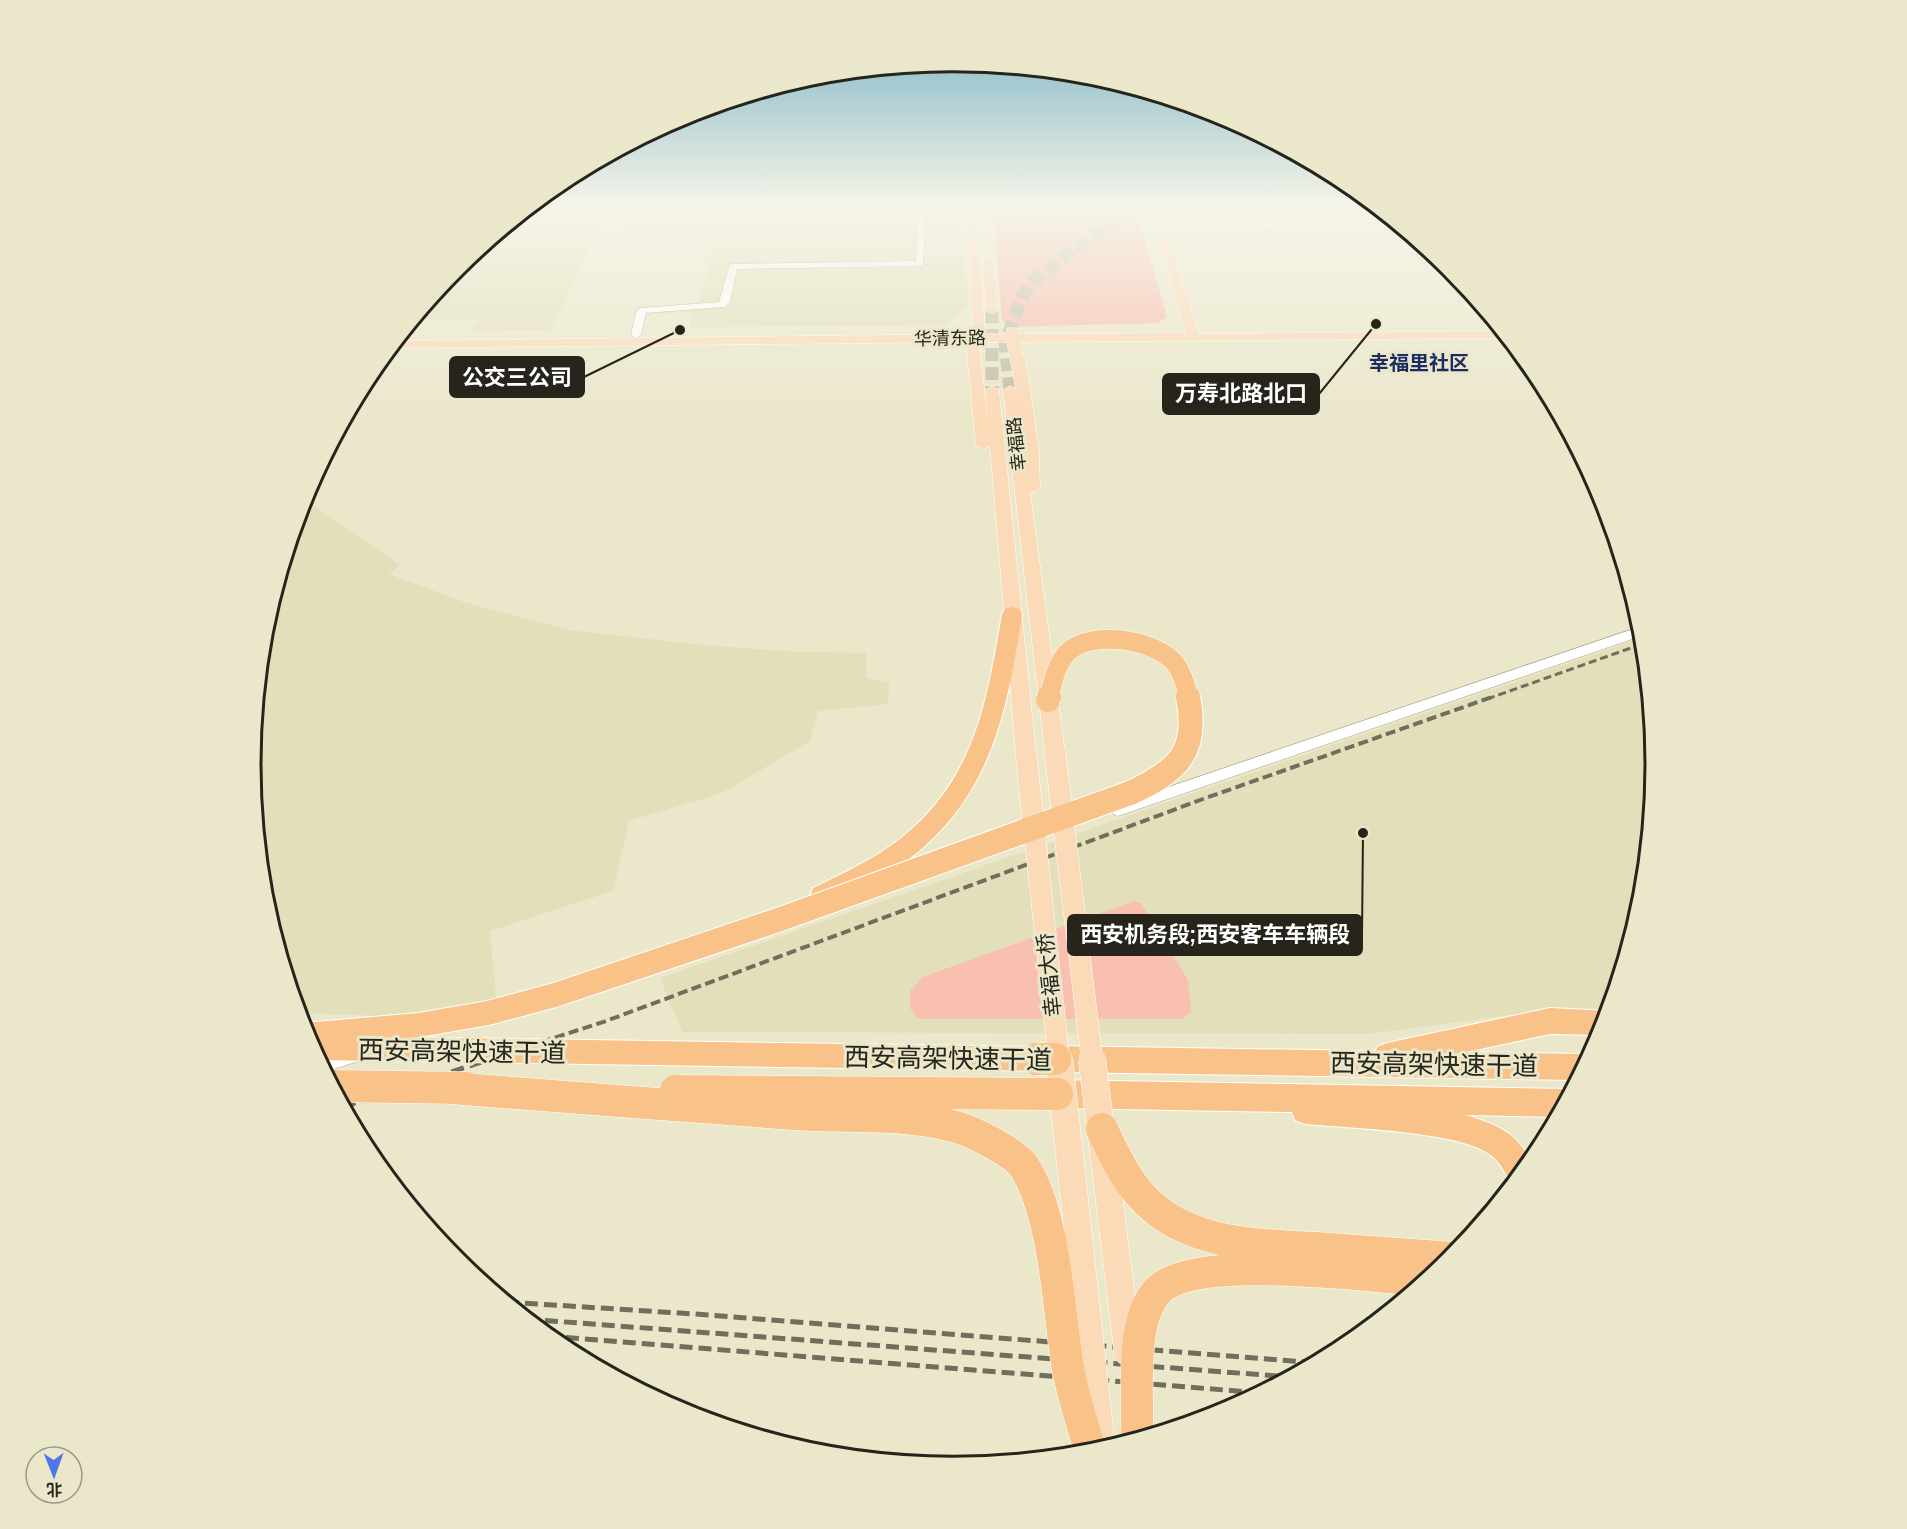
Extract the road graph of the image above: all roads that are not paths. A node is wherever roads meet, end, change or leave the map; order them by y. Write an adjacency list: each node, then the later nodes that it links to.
1 (731, 276): 9 (street)
2 (974, 276): 10 (main road)
3 (990, 276): 5 (main road)
4 (1175, 276): 7 (main road)
5 (992, 310)
6 (1490, 327): 7 (main road, 华清东路)
7 (1192, 333): 8 (main road, 华清东路); 11 (main road, 华清东路)
8 (1012, 334): 10 (main road, 华清东路); 20 (main road)
9 (636, 335): 10 (main road, 华清东路); 12 (main road, 华清东路)
10 (976, 335): 13 (main road, 华清东路); 18 (main road)
11 (1496, 335)
12 (409, 337)
13 (479, 342): 14 (main road, 华清东路); 15 (main road)
14 (403, 345)
15 (400, 348)
16 (992, 390): 18 (main road, 幸福路)
17 (1010, 390): 19 (main road, 幸福路)
18 (995, 497): 21 (main road, 幸福大桥)
19 (1022, 498): 20 (main road, 幸福大桥)
20 (1036, 601): 23 (main road, 幸福大桥)
21 (1012, 614): 25 (highway, bridge); 43 (main road, 幸福大桥, bridge)
22 (1634, 633): 24 (street)
23 (1048, 700): 25 (highway, bridge); 37 (main road, 幸福大桥, bridge)
24 (933, 872)
25 (778, 920): 28 (highway, bridge)
26 (1596, 1022): 31 (highway)
27 (460, 1026): 30 (street)
28 (316, 1034)
29 (322, 1048): 31 (highway, 西安高架快速干道, bridge)
30 (328, 1062)
31 (1360, 1063): 32 (highway, 西安高架快速干道)
32 (1577, 1067)
33 (340, 1086): 34 (highway, 西安高架快速干道, bridge)
34 (451, 1088): 35 (highway, 西安高架快速干道, bridge); 44 (highway, bridge)
35 (1163, 1096): 36 (highway, 西安高架快速干道); 38 (highway)
36 (1557, 1103)
37 (1102, 1129): 39 (highway, bridge); 42 (main road, 幸福大桥, bridge)
38 (1518, 1165)
39 (1440, 1257)
40 (1415, 1280): 41 (highway, bridge)
41 (1138, 1431)
42 (1138, 1432)
43 (1101, 1441)
44 (1088, 1444)

